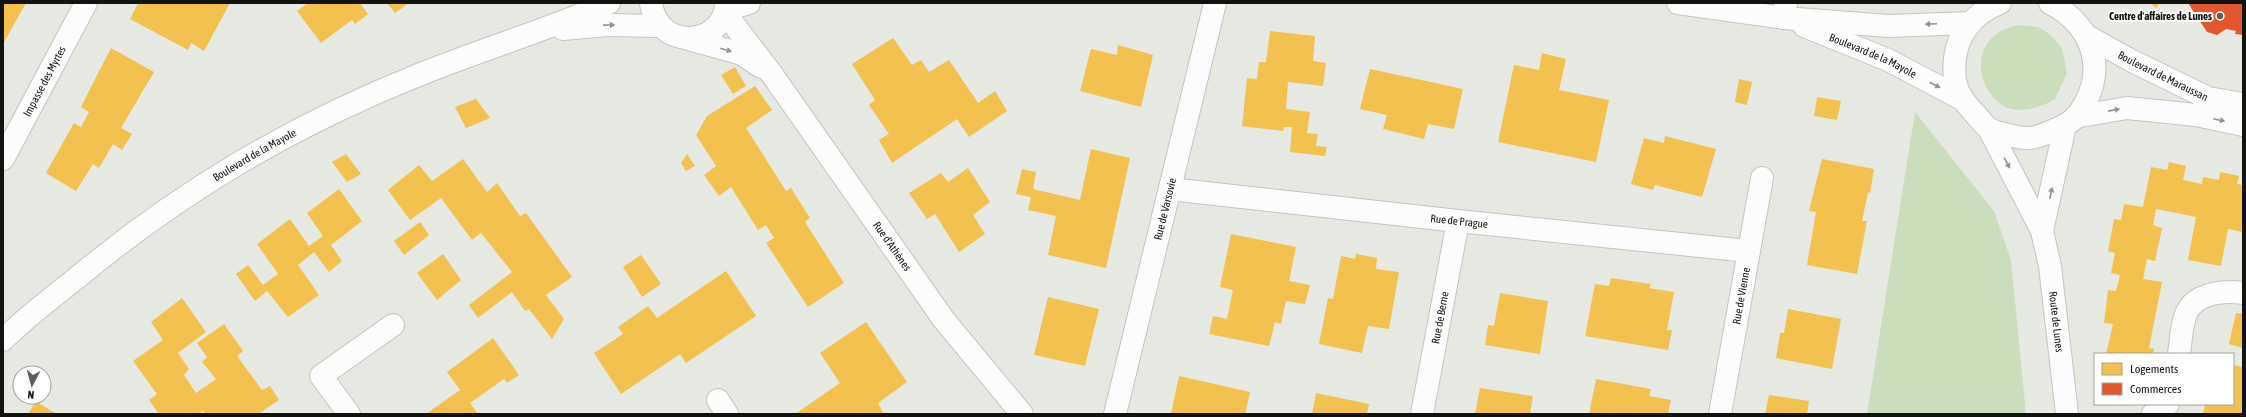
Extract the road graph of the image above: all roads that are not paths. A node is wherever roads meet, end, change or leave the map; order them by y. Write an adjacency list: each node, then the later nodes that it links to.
1 (86, 3): 22 (street, Impasse des Myrtes)
2 (609, 3): 13 (street, Boulevard de la Mayole)
3 (651, 3): 12 (street)
4 (749, 3): 9 (street)
5 (1214, 3): 24 (street, Rue de Varsovie)
6 (1678, 3): 10 (street, Boulevard de la Mayole)
7 (2000, 3): 11 (street)
8 (2050, 3): 14 (street)
9 (726, 9): 15 (street); 16 (street, Rue d'Athènes)
10 (1785, 11): 11 (street, Boulevard de la Mayole, one-way to 10); 17 (street, Boulevard de la Mayole, one-way to 17)
11 (1970, 23): 17 (street)
12 (660, 26): 13 (street, Boulevard de la Mayole, one-way to 12); 15 (street, Rue d'Athènes)
13 (542, 31): 30 (street, Boulevard de la Mayole)
14 (2087, 36): 18 (street, Boulevard de Maraussan); 19 (street)
15 (688, 39): 16 (street, Rue d'Athènes, one-way to 16)
16 (771, 73): 34 (street, Rue d'Athènes)
17 (1960, 98): 21 (street, Route de Lunes)
18 (2243, 104)
19 (2070, 121): 20 (street, Boulevard de Maraussan, one-way to 20); 21 (street, Boulevard de Maraussan); 26 (street, Route de Lunes, one-way to 19)
20 (2243, 125)
21 (1989, 129): 26 (street, Route de Lunes, one-way to 26)
22 (3, 159)
23 (1762, 178): 27 (street, Rue de Vienne)
24 (1170, 189): 25 (street, Rue de Prague); 35 (street, Rue de Varsovie)
25 (1458, 222): 27 (street, Rue de Prague); 36 (street, Rue de Berne)
26 (2042, 231): 38 (street, Route de Lunes)
27 (1748, 251): 37 (street, Rue de Vienne)
28 (2243, 293): 31 (street)
29 (393, 325): 33 (street)
30 (3, 340)
31 (2179, 353)
32 (2166, 405): 39 (street)
33 (349, 414)
34 (1022, 414)
35 (1115, 414)
36 (1422, 414)
37 (1720, 414)
38 (2066, 414)
39 (2153, 414)

